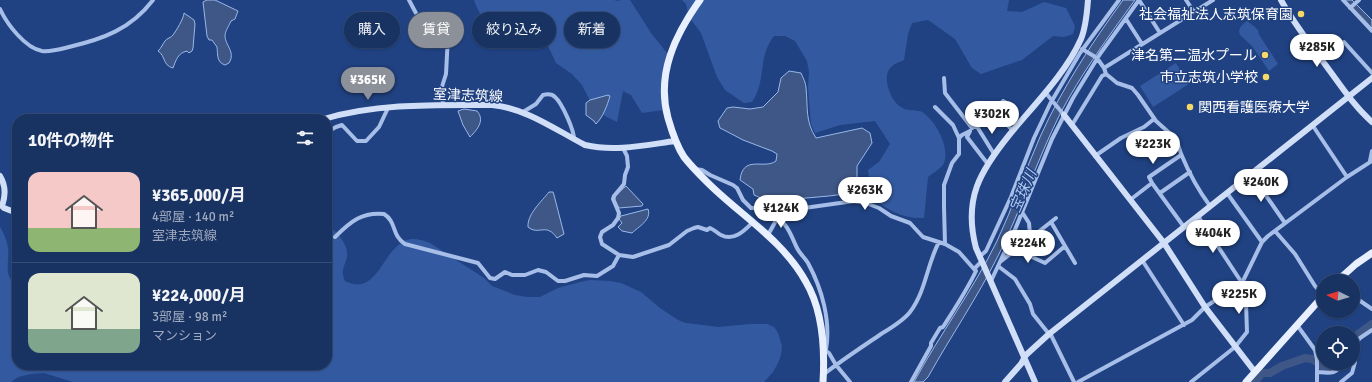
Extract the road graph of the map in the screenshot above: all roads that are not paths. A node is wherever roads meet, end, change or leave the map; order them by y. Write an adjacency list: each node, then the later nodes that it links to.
1 (153, 0): 13 (street)
2 (409, 0): 30 (street)
3 (700, 0): 47 (main road)
4 (1088, 0): 20 (street)
5 (1119, 0): 20 (street)
6 (1139, 0): 15 (street); 17 (street)
7 (1186, 0): 14 (street)
8 (1213, 0): 14 (street)
9 (1281, 0): 28 (street)
10 (1343, 0): 12 (street)
11 (1357, 1): 12 (street)
12 (1350, 8): 16 (street)
13 (0, 9)
14 (1194, 12): 17 (street)
15 (1126, 19): 19 (street); 21 (street)
16 (1372, 31)
17 (1160, 33): 19 (street)
18 (1344, 42): 23 (street)
19 (1142, 44): 22 (street)
20 (1082, 49): 21 (street); 27 (street); 29 (street)
21 (1097, 59): 22 (street); 35 (street)
22 (1104, 68): 24 (street)
23 (1372, 72)
24 (1106, 74): 38 (street); 40 (street)
25 (944, 78): 42 (street)
26 (1372, 78): 28 (street)
27 (1045, 92): 29 (street); 44 (street)
28 (1349, 97): 39 (street); 41 (street)
29 (1053, 102): 35 (street); 85 (street)
30 (444, 105): 32 (street, 室津志筑線); 33 (street, 室津志筑線)
31 (935, 107): 45 (street)
32 (388, 108): 36 (street, 室津志筑線); 43 (street)
33 (523, 112): 46 (street, 室津志筑線); 46 (street)
34 (992, 113): 37 (street); 37 (street); 42 (street)
35 (1064, 115): 40 (street); 66 (street)
36 (332, 117)
37 (1000, 119): 44 (street)
38 (1154, 119): 51 (street); 52 (street)
39 (1372, 122)
40 (1072, 125): 51 (street)
41 (1313, 126): 57 (street); 59 (street)
42 (973, 128): 45 (street); 50 (street); 54 (street)
43 (332, 129)
44 (1013, 131): 50 (street)
45 (959, 138): 81 (street)
46 (574, 139): 48 (street, 室津志筑線)
47 (675, 141): 48 (street, 室津志筑線); 55 (main road)
48 (623, 148): 84 (street)
49 (1372, 151): 53 (street)
50 (994, 154): 54 (street)
51 (1095, 156): 63 (street)
52 (1181, 156): 56 (street); 60 (street)
53 (1371, 161): 59 (street)
54 (987, 164): 85 (street)
55 (694, 169): 67 (street); 70 (main road)
56 (1190, 172): 62 (street); 64 (street)
57 (1251, 174): 61 (street); 72 (street)
58 (0, 176): 65 (street)
59 (1347, 177): 72 (street)
60 (1152, 183): 62 (street); 63 (street)
61 (1227, 193): 64 (street); 79 (street)
62 (1160, 194): 73 (street)
63 (1130, 200): 80 (street)
64 (1210, 206): 68 (street)
65 (12, 211)
66 (1022, 212): 77 (street); 88 (street)
67 (778, 216): 75 (street); 78 (street); 104 (street)
68 (1198, 216): 73 (street); 92 (street)
69 (1056, 218): 71 (street)
70 (753, 222): 75 (main road); 84 (street)
71 (1051, 222): 77 (street); 82 (street)
72 (1285, 223): 74 (street)
73 (1184, 226): 80 (street)
74 (1275, 231): 79 (street); 93 (street)
75 (768, 236): 104 (main road)
76 (335, 237): 84 (street)
77 (1031, 238): 82 (street); 88 (street)
78 (939, 242): 81 (street); 107 (street)
79 (1262, 242): 92 (street)
80 (1164, 243): 86 (street); 96 (street)
81 (946, 244): 89 (street)
82 (1065, 246): 87 (street)
83 (1372, 253): 90 (main road)
84 (619, 255)
85 (980, 259): 89 (street); 91 (street)
86 (1142, 260): 98 (street); 101 (street)
87 (1075, 263)
88 (998, 264): 91 (street); 101 (street)
89 (974, 269): 115 (street)
90 (1345, 274)
91 (989, 280): 106 (street)
92 (1242, 283): 96 (street); 103 (street)
93 (1316, 287)
94 (1360, 300): 97 (street)
95 (1316, 303): 99 (main road)
96 (1205, 307): 98 (street); 103 (street)
97 (1372, 308)
98 (1184, 325): 119 (street)
99 (1297, 325): 105 (street); 111 (main road)
100 (1372, 330): 102 (street)
101 (1050, 333): 106 (street); 118 (street)
102 (1360, 338)
103 (1235, 347): 111 (street); 120 (street)
104 (825, 350): 107 (street); 112 (main road)
105 (1316, 354)
106 (1024, 358): 116 (street); 117 (street)
107 (836, 365): 112 (street); 114 (street)
108 (1317, 370): 109 (street); 122 (street)
109 (1337, 370)
110 (1353, 370): 123 (street)
111 (1255, 372): 121 (main road)
112 (824, 378): 113 (street)
113 (817, 382)
114 (850, 382)
115 (911, 382)
116 (1005, 382)
117 (1035, 382)
118 (1074, 382)
119 (1078, 382)
120 (1191, 382)
121 (1246, 382)
122 (1318, 382)
123 (1341, 382)

